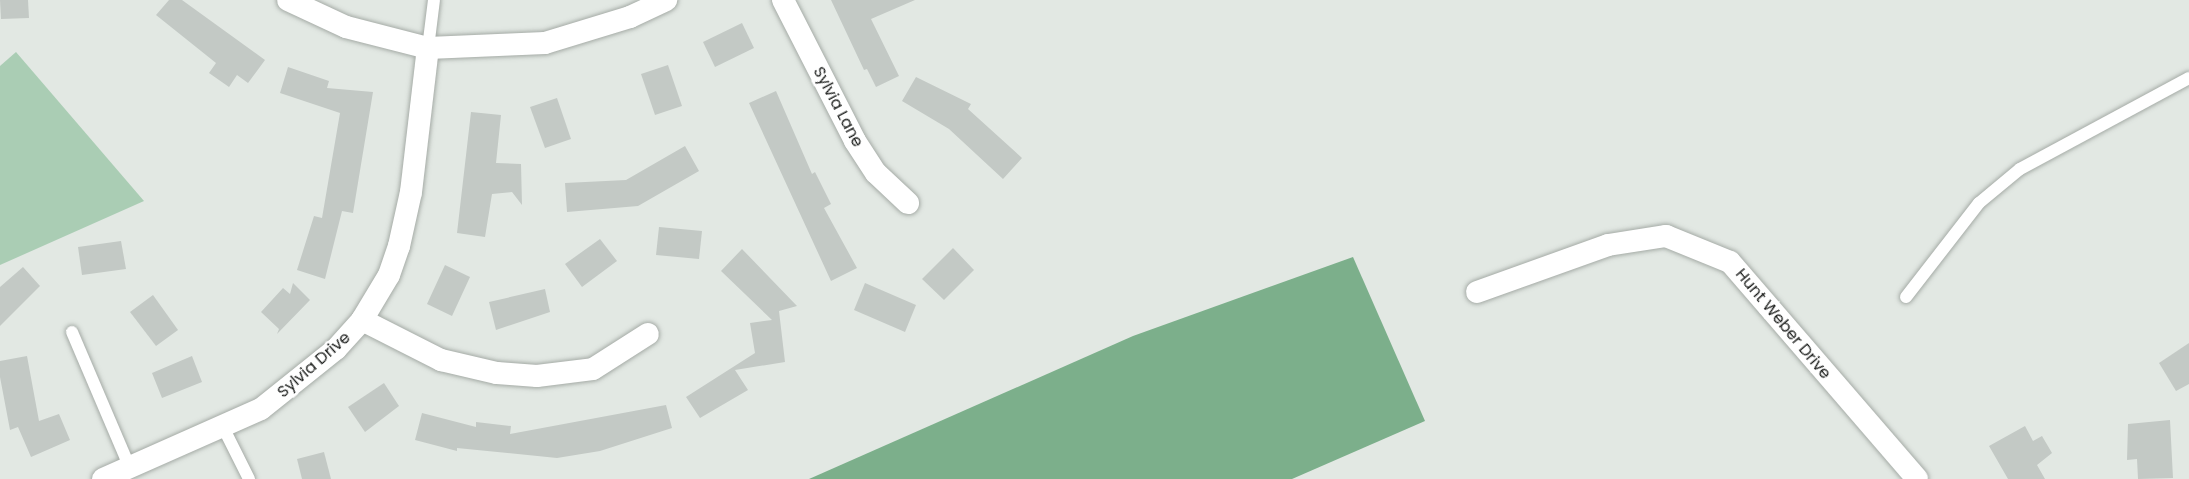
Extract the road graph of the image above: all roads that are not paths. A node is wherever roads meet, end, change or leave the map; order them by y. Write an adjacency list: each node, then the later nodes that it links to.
1 (288, 0): 5 (street)
2 (434, 0): 5 (lane)
3 (666, 0): 5 (street)
4 (783, 0): 7 (street, Sylvia Lane)
5 (428, 48): 10 (street, Sylvia Drive)
6 (2189, 78): 9 (lane)
7 (908, 203)
8 (1477, 292): 17 (street, Hunt Weber Drive)
9 (1906, 297)
10 (362, 320): 12 (street); 13 (street, Sylvia Drive)
11 (72, 332): 14 (lane)
12 (648, 334)
13 (223, 427): 14 (street, Sylvia Drive); 16 (lane)
14 (130, 468): 15 (street, Sylvia Drive)
15 (103, 479)
16 (249, 479)
17 (1917, 479)

